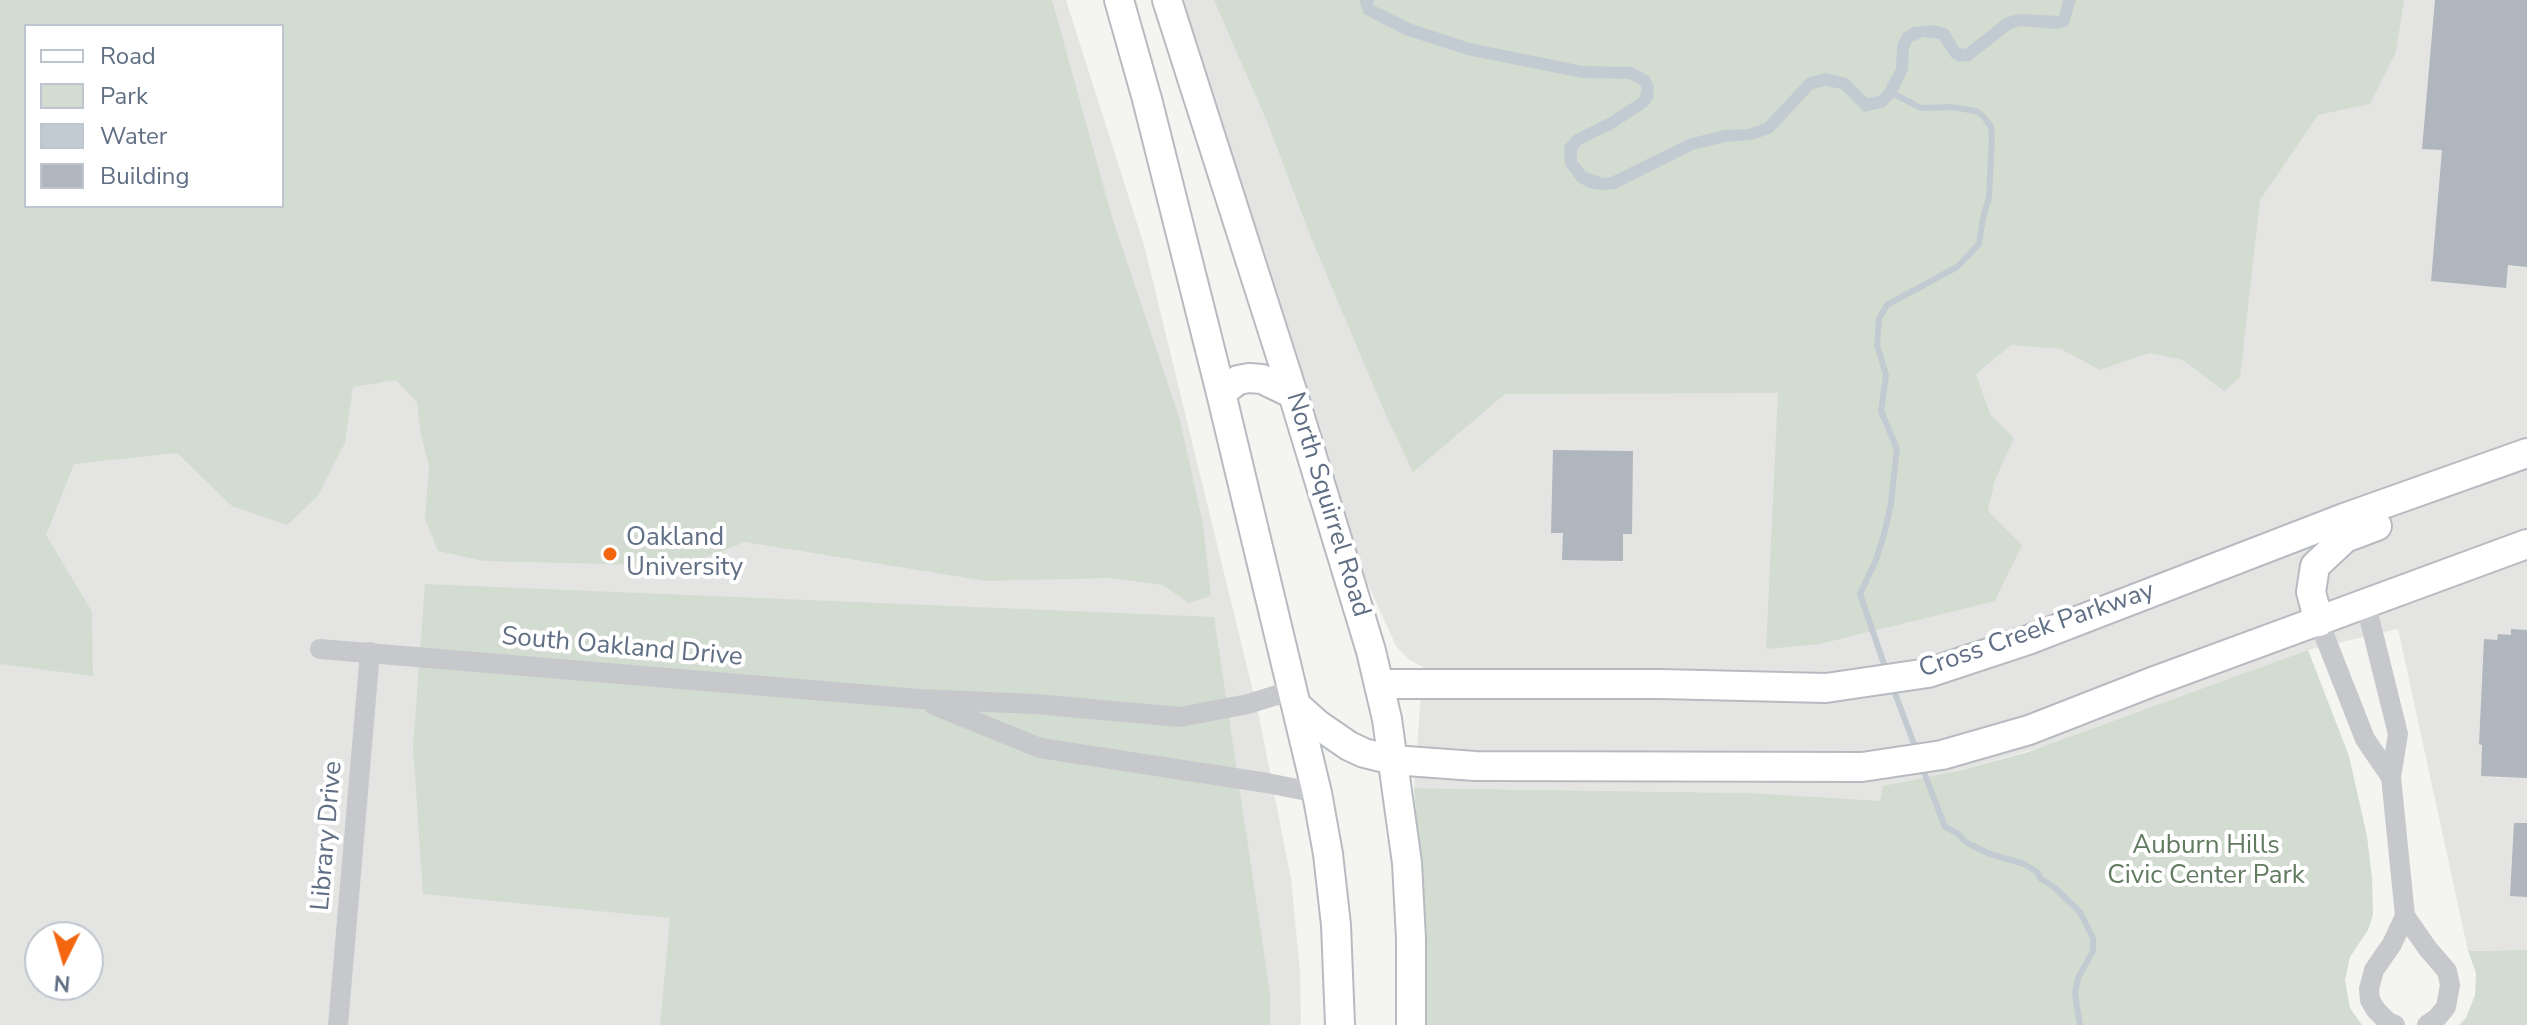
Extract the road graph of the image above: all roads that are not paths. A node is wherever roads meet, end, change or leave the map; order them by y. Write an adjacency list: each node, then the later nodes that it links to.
1 (1119, 0): 3 (street)
2 (1167, 0): 4 (street, North Squirrel Road)
3 (1221, 393): 4 (street); 13 (street)
4 (1293, 394): 12 (street, North Squirrel Road)
5 (2527, 453): 6 (street, Cross Creek Parkway)
6 (2487, 467): 9 (street); 12 (street, Cross Creek Parkway)
7 (2527, 544): 8 (street)
8 (2366, 605): 9 (street); 16 (street)
9 (2319, 622): 15 (street); 16 (street)
10 (320, 649): 11 (street, South Oakland Drive)
11 (370, 652): 14 (street, South Oakland Drive); 19 (street, Library Drive)
12 (1379, 684): 15 (street, North Squirrel Road)
13 (1295, 698): 14 (street, South Oakland Drive); 15 (street); 17 (street)
14 (919, 699): 17 (street, South Oakland Drive)
15 (1393, 760): 21 (street, North Squirrel Road)
16 (2391, 777): 18 (street)
17 (1317, 793): 20 (street)
18 (2405, 916): 22 (street); 23 (street)
19 (338, 1025)
20 (1340, 1025)
21 (1411, 1025)
22 (2395, 1025)
23 (2427, 1025)

